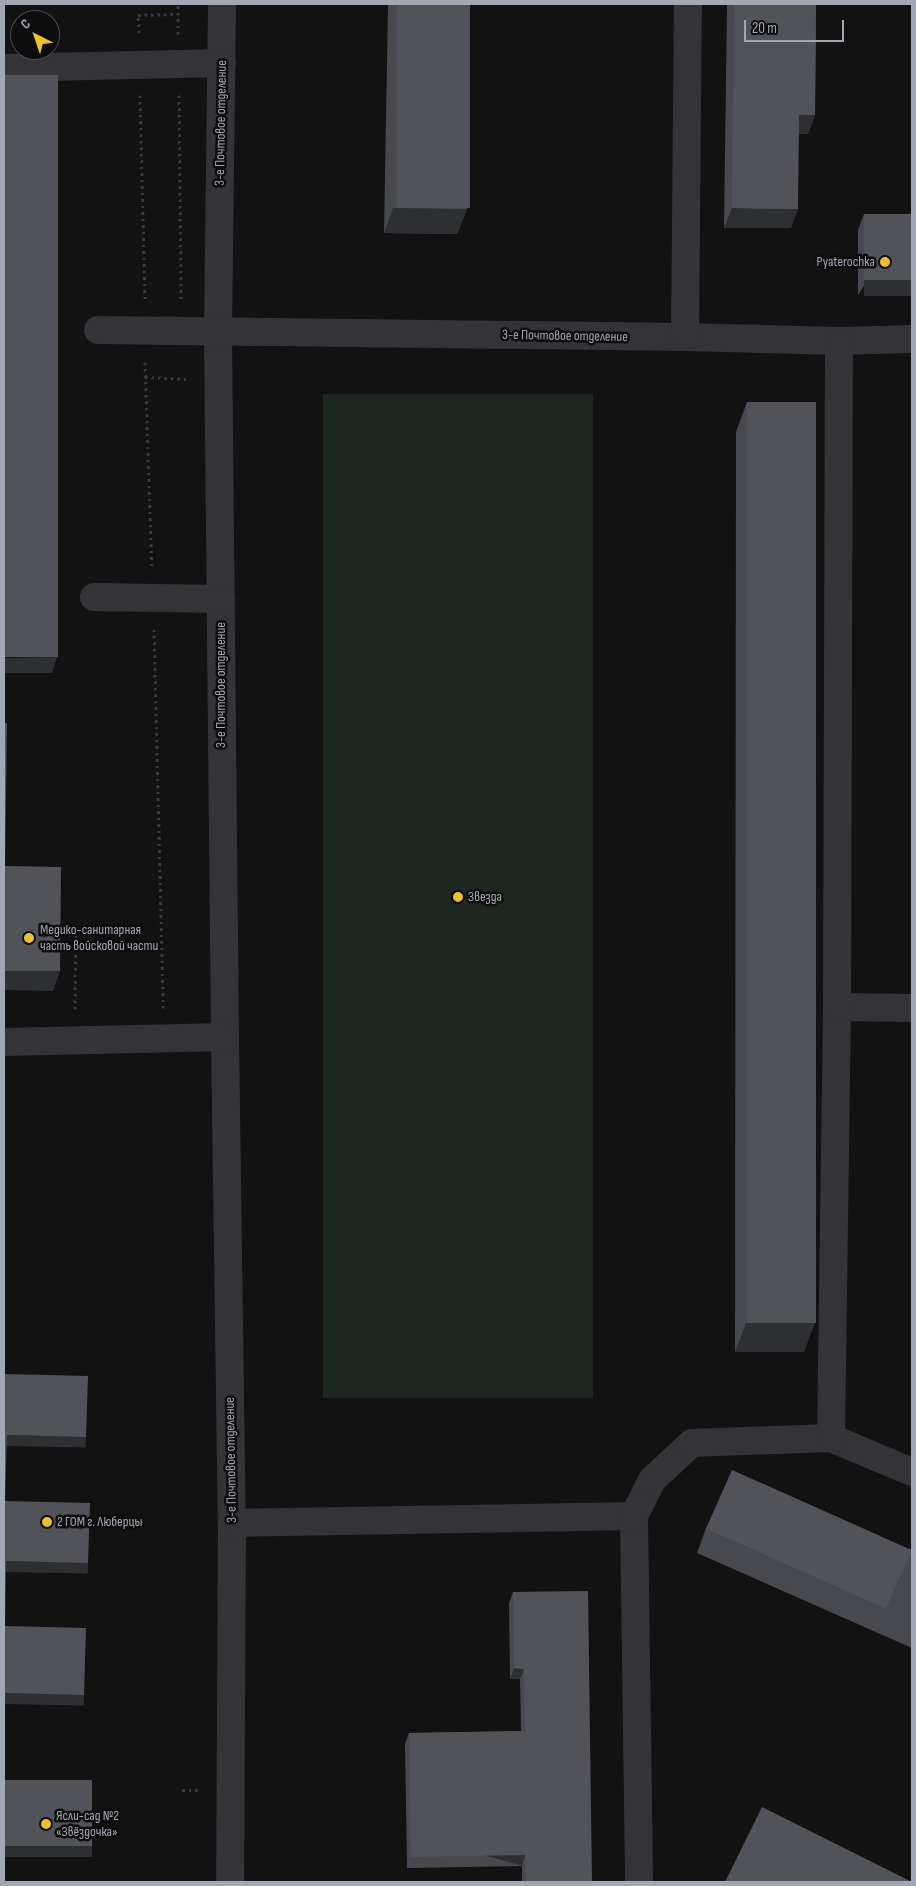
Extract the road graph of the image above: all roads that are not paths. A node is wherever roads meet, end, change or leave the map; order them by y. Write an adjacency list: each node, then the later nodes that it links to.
1 (222, 4): 3 (street, 3-е Почтовое отделение)
2 (688, 4): 7 (street)
3 (222, 63): 4 (street); 6 (street, 3-е Почтовое отделение)
4 (4, 68)
5 (98, 330): 6 (street)
6 (218, 333): 7 (street, 3-е Почтовое отделение); 11 (street, 3-е Почтовое отделение)
7 (685, 337): 9 (street, 3-е Почтовое отделение)
8 (912, 339): 9 (street, 3-е Почтовое отделение)
9 (839, 341): 12 (street)
10 (94, 597): 11 (street)
11 (221, 599): 14 (street, 3-е Почтовое отделение)
12 (837, 1007): 13 (street); 16 (street)
13 (912, 1008)
14 (224, 1037): 15 (street); 19 (street, 3-е Почтовое отделение)
15 (4, 1042)
16 (831, 1438): 17 (street); 18 (street)
17 (912, 1472)
18 (634, 1516): 19 (street); 21 (street)
19 (232, 1523): 20 (street, 3-е Почтовое отделение)
20 (230, 1882)
21 (639, 1882)

